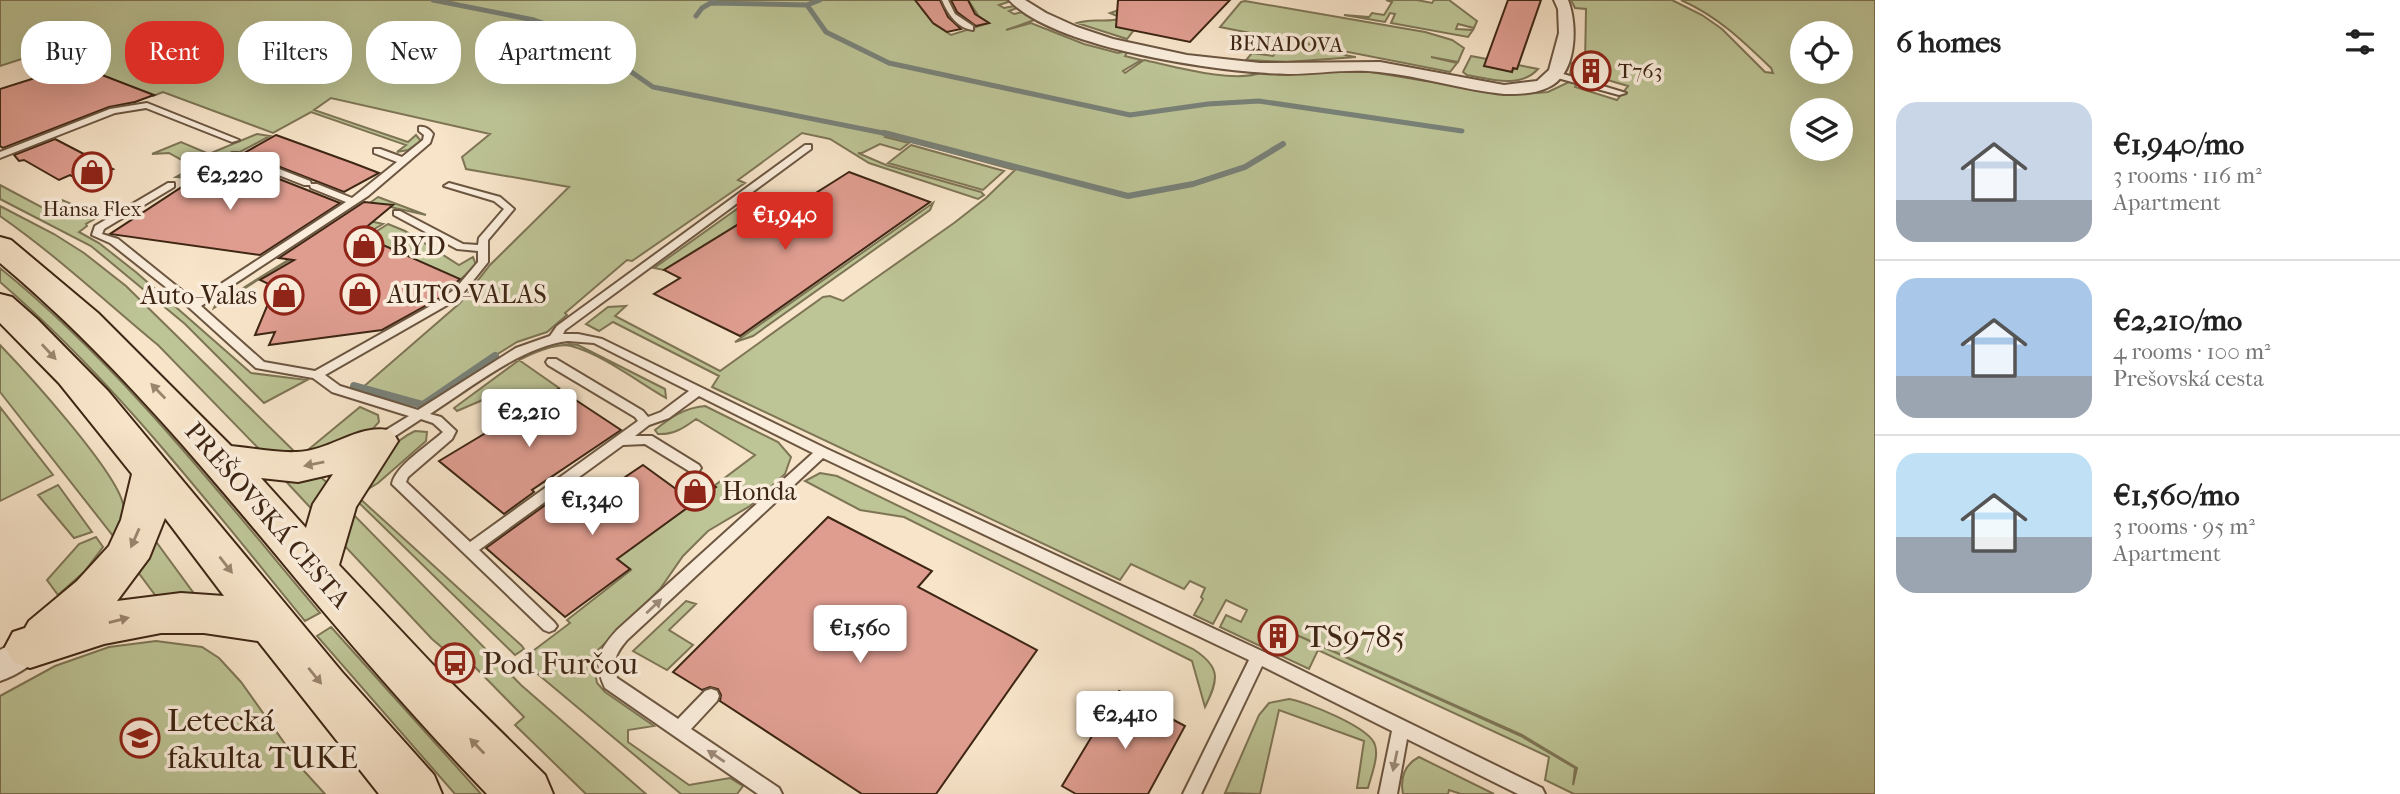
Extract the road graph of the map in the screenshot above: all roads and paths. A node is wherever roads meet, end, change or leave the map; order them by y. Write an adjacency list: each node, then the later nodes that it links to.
1 (945, 0): 4 (lane)
2 (1016, 0): 5 (street, BENADOVA)
3 (1561, 0): 5 (street)
4 (970, 29)
5 (1558, 73): 6 (lane)
6 (1622, 93)
7 (422, 130): 13 (lane)
8 (235, 140): 11 (lane)
9 (808, 148): 22 (lane)
10 (377, 151): 13 (lane)
11 (0, 155)
12 (235, 155): 16 (lane)
13 (404, 161): 16 (lane)
14 (171, 185): 21 (lane)
15 (449, 186): 19 (lane)
16 (353, 202): 21 (lane)
17 (397, 213): 19 (lane)
18 (0, 247): 31 (highway, PREŠOVSKÁ CESTA, one-way to 18)
19 (483, 248): 24 (lane)
20 (0, 304): 33 (highway, one-way to 33)
21 (194, 306): 24 (lane)
22 (555, 338): 25 (lane); 26 (lane)
23 (552, 362): 27 (lane)
24 (317, 375): 26 (lane)
25 (697, 391): 27 (lane); 30 (lane)
26 (418, 414): 28 (lane); 34 (lane)
27 (645, 422): 29 (lane)
28 (378, 441): 31 (highway, one-way to 31); 35 (highway)
29 (618, 443): 32 (lane); 34 (lane)
30 (822, 452): 39 (lane); 42 (lane, one-way to 30)
31 (221, 460): 35 (highway, PREŠOVSKÁ CESTA)
32 (694, 468)
33 (153, 473): 36 (highway, one-way to 36); 38 (highway, one-way to 38)
34 (469, 550): 37 (lane)
35 (315, 569): 44 (highway, PREŠOVSKÁ CESTA, one-way to 35)
36 (272, 623): 38 (highway, one-way to 36); 43 (highway, one-way to 43)
37 (549, 626)
38 (15, 657)
39 (1258, 657): 41 (lane); 46 (lane)
40 (711, 696): 42 (lane)
41 (1401, 727): 47 (lane, one-way to 47); 48 (lane)
42 (679, 730): 45 (lane, one-way to 42)
43 (414, 794)
44 (526, 794)
45 (773, 794)
46 (1192, 794)
47 (1388, 794)
48 (1536, 794)

